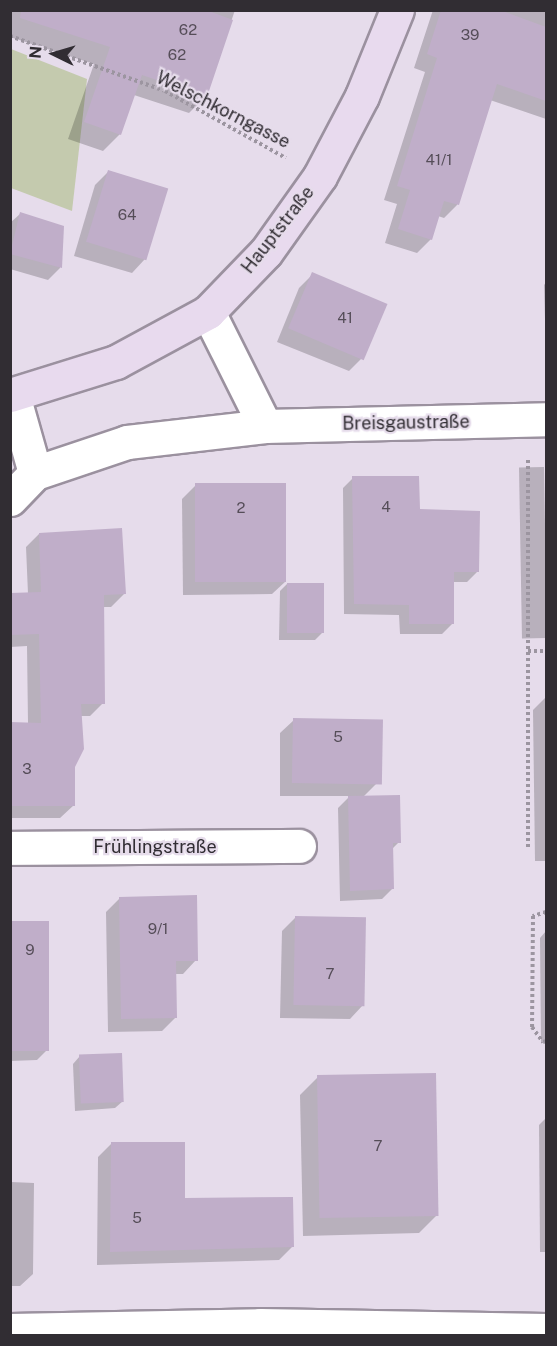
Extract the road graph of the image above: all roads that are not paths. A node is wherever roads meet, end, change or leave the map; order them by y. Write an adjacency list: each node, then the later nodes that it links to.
1 (398, 10): 2 (main road, Hauptstraße)
2 (208, 312): 3 (main road, Hauptstraße); 5 (street)
3 (12, 395): 6 (street)
4 (537, 420): 5 (street, Breisgaustraße)
5 (265, 426): 6 (street, Breisgaustraße)
6 (35, 473): 7 (street)
7 (10, 499)
8 (299, 846): 9 (street, Frühlingstraße)
9 (10, 848)
10 (10, 1330): 11 (street)
11 (546, 1330)

